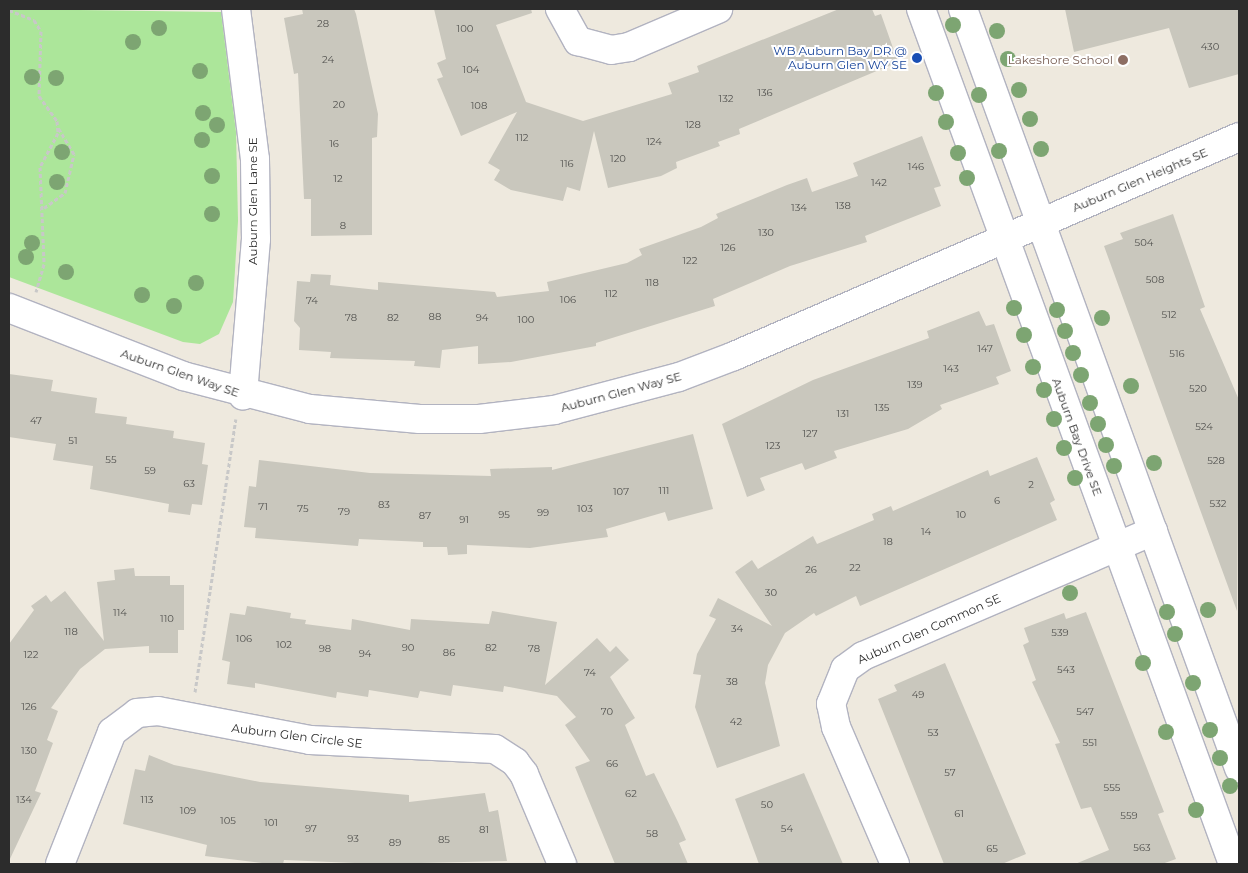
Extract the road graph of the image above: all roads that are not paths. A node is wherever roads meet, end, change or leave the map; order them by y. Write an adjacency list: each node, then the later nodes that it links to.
1 (236, 9): 10 (street, Auburn Glen Lane SE)
2 (560, 9): 3 (street)
3 (718, 9)
4 (921, 9): 8 (street, Auburn Bay Drive SE)
5 (963, 9): 7 (street)
6 (1239, 137): 7 (street, Auburn Glen Heights SE)
7 (1041, 223): 8 (street, Auburn Glen Way SE); 11 (street)
8 (1005, 239): 10 (street, Auburn Glen Way SE); 12 (street, Auburn Bay Drive SE)
9 (19, 312): 10 (street, Auburn Glen Way SE)
10 (243, 395)
11 (1153, 531): 12 (street, Auburn Glen Common SE); 13 (street)
12 (1117, 547): 16 (street, Auburn Glen Common SE); 17 (street, Auburn Bay Drive SE)
13 (1239, 768)
14 (60, 864): 15 (street, Auburn Glen Circle SE)
15 (562, 864)
16 (895, 864)
17 (1234, 864)

